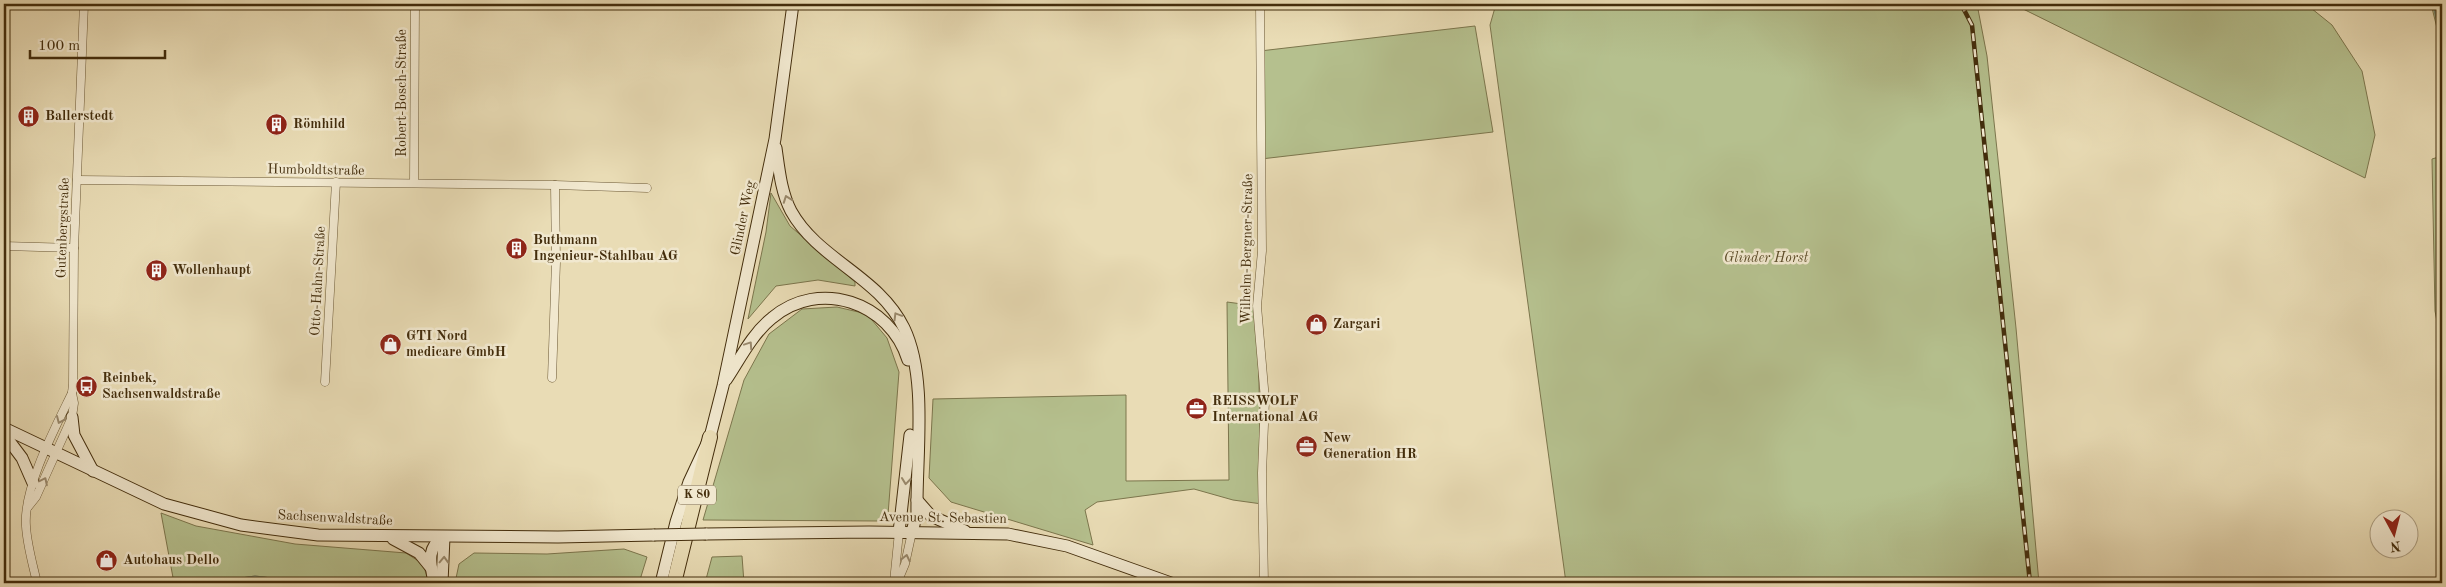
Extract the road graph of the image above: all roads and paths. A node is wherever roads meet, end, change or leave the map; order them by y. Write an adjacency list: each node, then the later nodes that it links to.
1 (84, 4): 6 (street, Gutenbergstraße)
2 (415, 4): 8 (street, Robert-Bosch-Straße)
3 (793, 4): 5 (main road, Glinder Weg / K 80)
4 (1260, 4): 40 (street, Wilhelm-Bergner-Straße)
5 (775, 139): 15 (main road, Glinder Weg / K 80); 24 (main road, one-way to 5)
6 (76, 180): 7 (street, Humboldtstraße); 12 (street, Gutenbergstraße)
7 (336, 182): 8 (street, Humboldtstraße); 14 (street, Otto-Hahn-Straße)
8 (414, 183): 9 (street, Humboldtstraße)
9 (555, 184): 10 (street, Humboldtstraße); 13 (street)
10 (647, 188)
11 (4, 246): 12 (street)
12 (74, 248): 16 (street, Gutenbergstraße)
13 (552, 378)
14 (326, 382)
15 (723, 386): 20 (main road, Glinder Weg / K 80); 26 (main road, one-way to 26)
16 (72, 393): 17 (street); 21 (street, Gutenbergstraße, one-way to 21)
17 (72, 417): 21 (street); 22 (main road)
18 (4, 428): 21 (main road, Sachsenwaldstraße)
19 (4, 434): 23 (main road)
20 (710, 437): 36 (main road, Glinder Weg); 37 (highway, K 80)
21 (52, 450): 22 (main road, Sachsenwaldstraße); 23 (street); 25 (street, one-way to 21)
22 (94, 472): 30 (main road, Sachsenwaldstraße)
23 (33, 483): 25 (street)
24 (916, 500): 27 (main road); 28 (main road)
25 (28, 507): 33 (street)
26 (898, 532): 27 (main road, Avenue St. Sebastien); 29 (main road, Avenue St. Sebastien, bridge); 38 (street)
27 (912, 532): 28 (main road, Avenue St. Sebastien); 38 (street, one-way to 27)
28 (968, 533): 39 (main road, Avenue St. Sebastien)
29 (654, 535): 31 (main road, Sachsenwaldstraße)
30 (387, 536): 31 (main road, Sachsenwaldstraße); 32 (main road)
31 (444, 537): 32 (main road); 35 (main road, one-way to 31)
32 (432, 569): 34 (main road)
33 (37, 583)
34 (434, 583)
35 (442, 583)
36 (661, 583)
37 (674, 583)
38 (895, 583)
39 (1171, 583)
40 (1264, 583)

